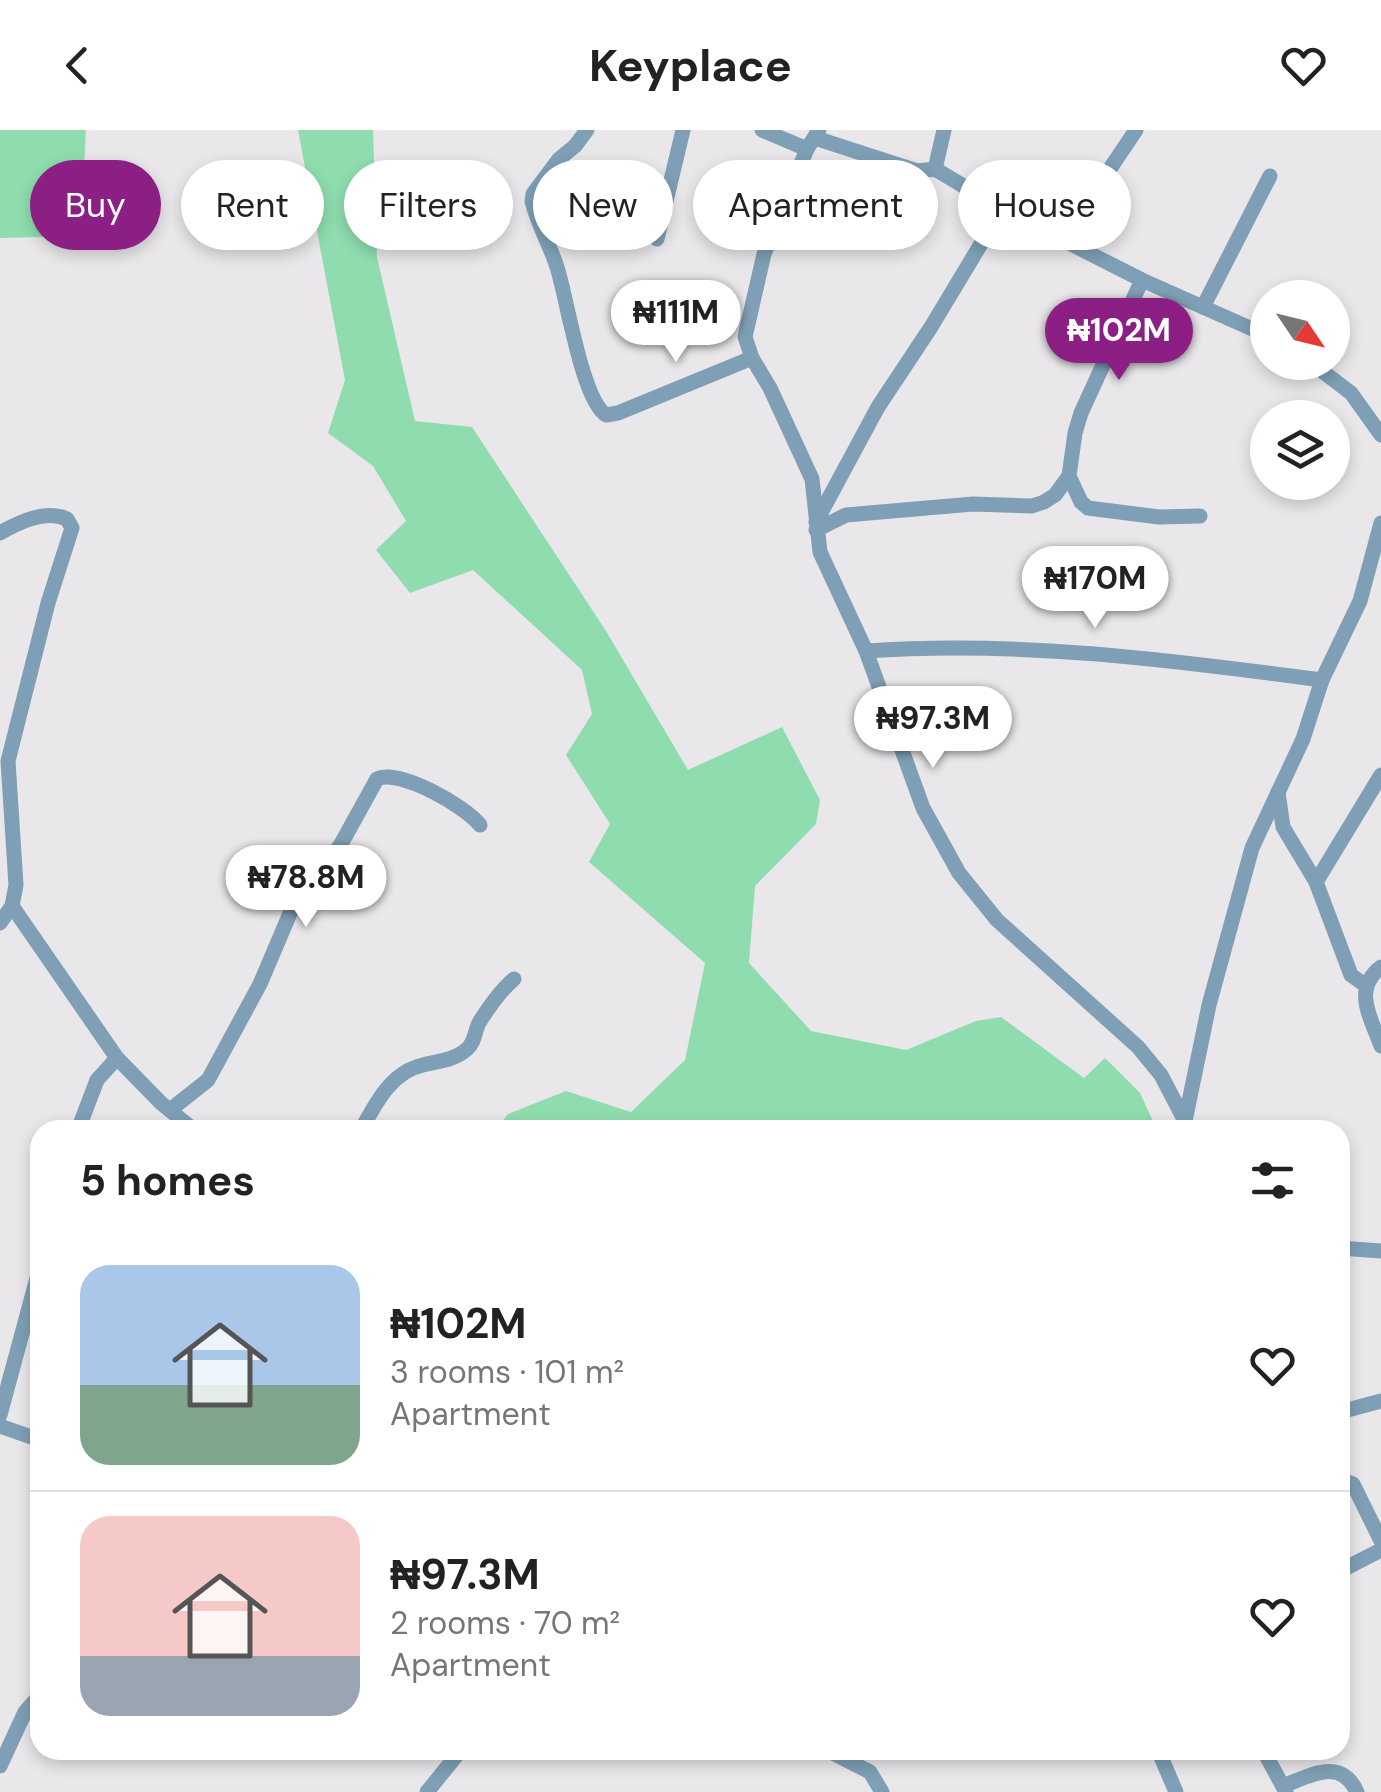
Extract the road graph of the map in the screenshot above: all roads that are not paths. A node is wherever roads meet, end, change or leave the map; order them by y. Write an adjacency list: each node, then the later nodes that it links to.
1 (587, 130): 17 (street)
2 (683, 130): 10 (street)
3 (762, 130): 6 (street)
4 (944, 130): 8 (street)
5 (1136, 130): 9 (street)
6 (814, 139): 7 (street); 17 (street)
7 (883, 160)
8 (937, 160)
9 (1116, 160)
10 (673, 172)
11 (1270, 176): 15 (street)
12 (977, 250): 23 (street)
13 (1082, 250): 14 (street)
14 (1142, 280): 15 (street); 20 (street)
15 (1203, 307): 16 (street)
16 (1250, 328)
17 (752, 358): 23 (street)
18 (1334, 380): 19 (street)
19 (1381, 434)
20 (1070, 476): 21 (street); 23 (street)
21 (1200, 516)
22 (1381, 522): 26 (street)
23 (816, 526): 25 (street)
24 (0, 533): 33 (street)
25 (866, 652): 26 (street); 44 (street)
26 (1322, 680): 28 (street)
27 (1381, 775): 32 (street)
28 (1278, 789): 30 (street); 31 (street)
29 (480, 825): 40 (street)
30 (1283, 827): 31 (street); 32 (street)
31 (1260, 830): 45 (street)
32 (1316, 882): 37 (street)
33 (12, 906): 34 (street); 39 (street)
34 (0, 924)
35 (1381, 967): 37 (street)
36 (514, 980): 43 (street)
37 (1364, 985): 38 (street)
38 (1381, 1046)
39 (118, 1058): 40 (street); 41 (street)
40 (170, 1110): 42 (street)
41 (82, 1120)
42 (182, 1120)
43 (367, 1120)
44 (1183, 1120)
45 (1186, 1120)
46 (1350, 1249): 47 (street)
47 (1381, 1251)
48 (30, 1304): 51 (street)
49 (1381, 1401): 50 (street)
50 (1350, 1409)
51 (0, 1415)
52 (0, 1426): 53 (street)
53 (30, 1436)
54 (1350, 1483): 55 (street)
55 (1381, 1541)
56 (1381, 1550): 57 (street)
57 (1350, 1566)
58 (30, 1707): 63 (street)
59 (453, 1760): 65 (street)
60 (847, 1760): 66 (street)
61 (1162, 1760): 67 (street)
62 (1269, 1760): 64 (street)
63 (0, 1766)
64 (1285, 1789): 68 (street)
65 (427, 1792)
66 (882, 1792)
67 (1176, 1792)
68 (1357, 1792)

